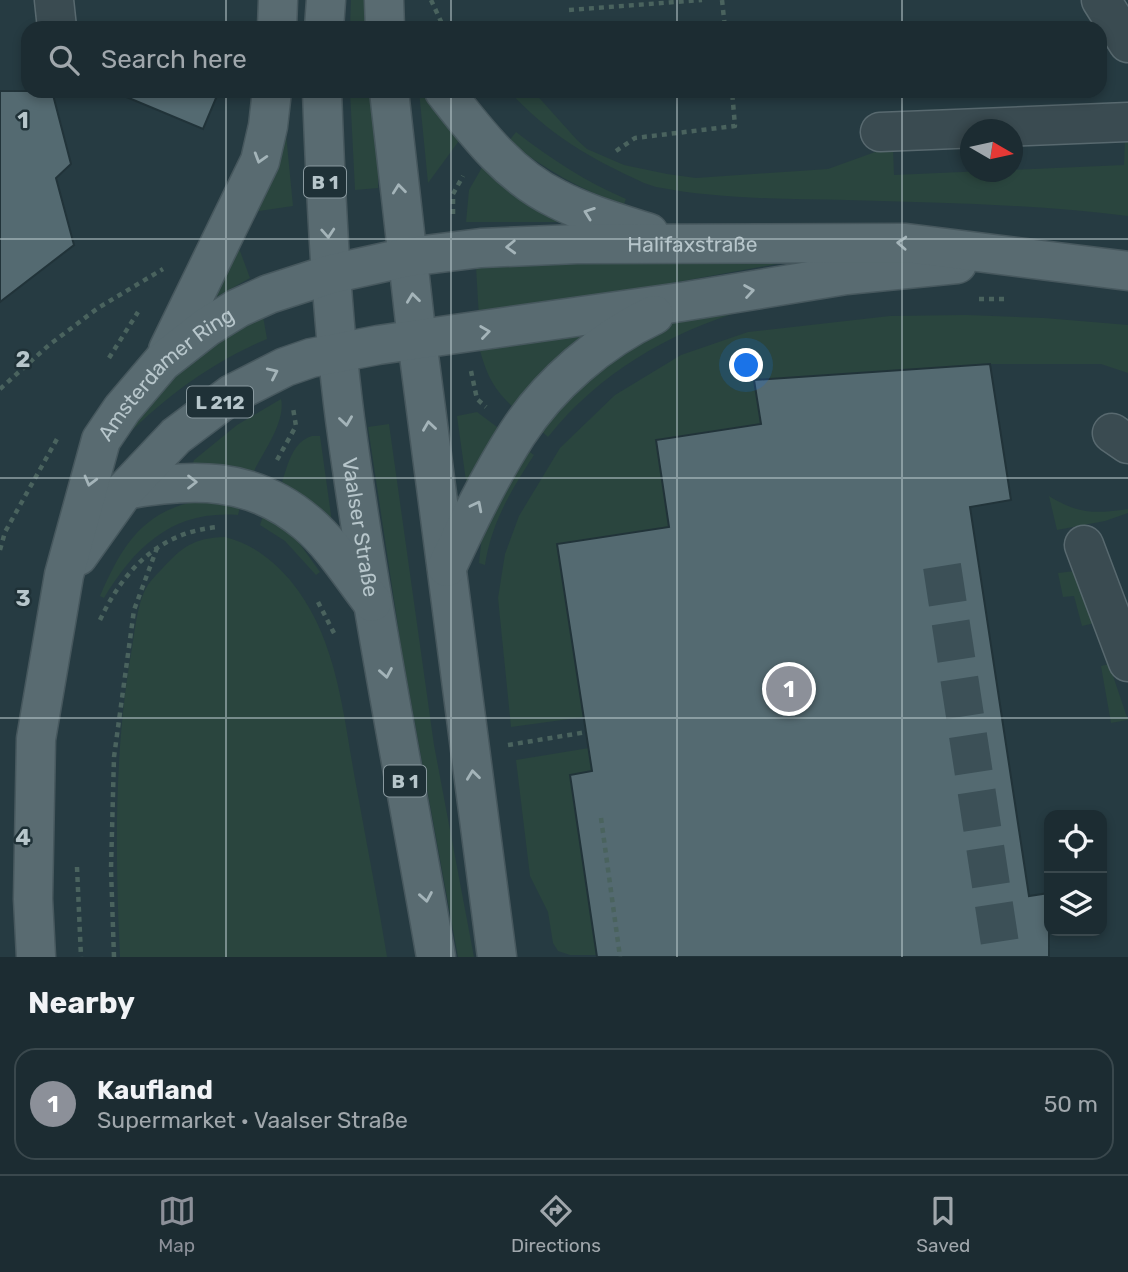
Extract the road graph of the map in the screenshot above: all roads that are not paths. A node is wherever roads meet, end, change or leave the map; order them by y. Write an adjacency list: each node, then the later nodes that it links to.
1 (54, 0): 5 (lane)
2 (278, 0): 6 (main road)
3 (326, 0): 7 (main road)
4 (1101, 0): 8 (lane)
5 (56, 21)
6 (277, 21)
7 (324, 21)
8 (1128, 43)
9 (271, 98): 24 (main road, one-way to 24)
10 (323, 98): 18 (main road, Vaalser Straße / B 1, one-way to 18)
11 (390, 98): 16 (main road, one-way to 11)
12 (450, 98): 15 (main road, one-way to 12)
13 (1128, 122): 14 (lane)
14 (880, 132)
15 (677, 243): 16 (main road, Halifaxstraße, one-way to 16); 17 (main road, Halifaxstraße, one-way to 15)
16 (408, 257): 18 (main road, Halifaxstraße); 21 (main road, one-way to 16)
17 (1018, 258): 19 (main road, Halifaxstraße); 20 (main road, Halifaxstraße, one-way to 17)
18 (348, 270): 23 (main road, Vaalser Straße / B 1); 24 (main road, Amsterdamer Ring / L 212)
19 (1128, 271)
20 (681, 302): 21 (main road, Halifaxstraße, one-way to 20); 27 (main road, one-way to 20)
21 (417, 340): 22 (main road, Halifaxstraße); 27 (main road, one-way to 21)
22 (378, 345): 23 (main road, Amsterdamer Ring / L 212)
23 (338, 353): 25 (main road, Amsterdamer Ring / L 212, one-way to 23); 29 (main road, Vaalser Straße / B 1, one-way to 29)
24 (162, 362): 28 (main road, Amsterdamer Ring / L 212, one-way to 28)
25 (125, 490): 28 (main road, Amsterdamer Ring / L 212); 29 (main road, one-way to 29)
26 (1084, 545): 30 (lane)
27 (447, 567): 33 (main road, one-way to 27)
28 (64, 575): 31 (main road, Amsterdamer Ring / L 212)
29 (374, 606): 32 (main road, Vaalser Straße / B 1, one-way to 32)
30 (1128, 662)
31 (36, 957)
32 (436, 957)
33 (498, 957)

